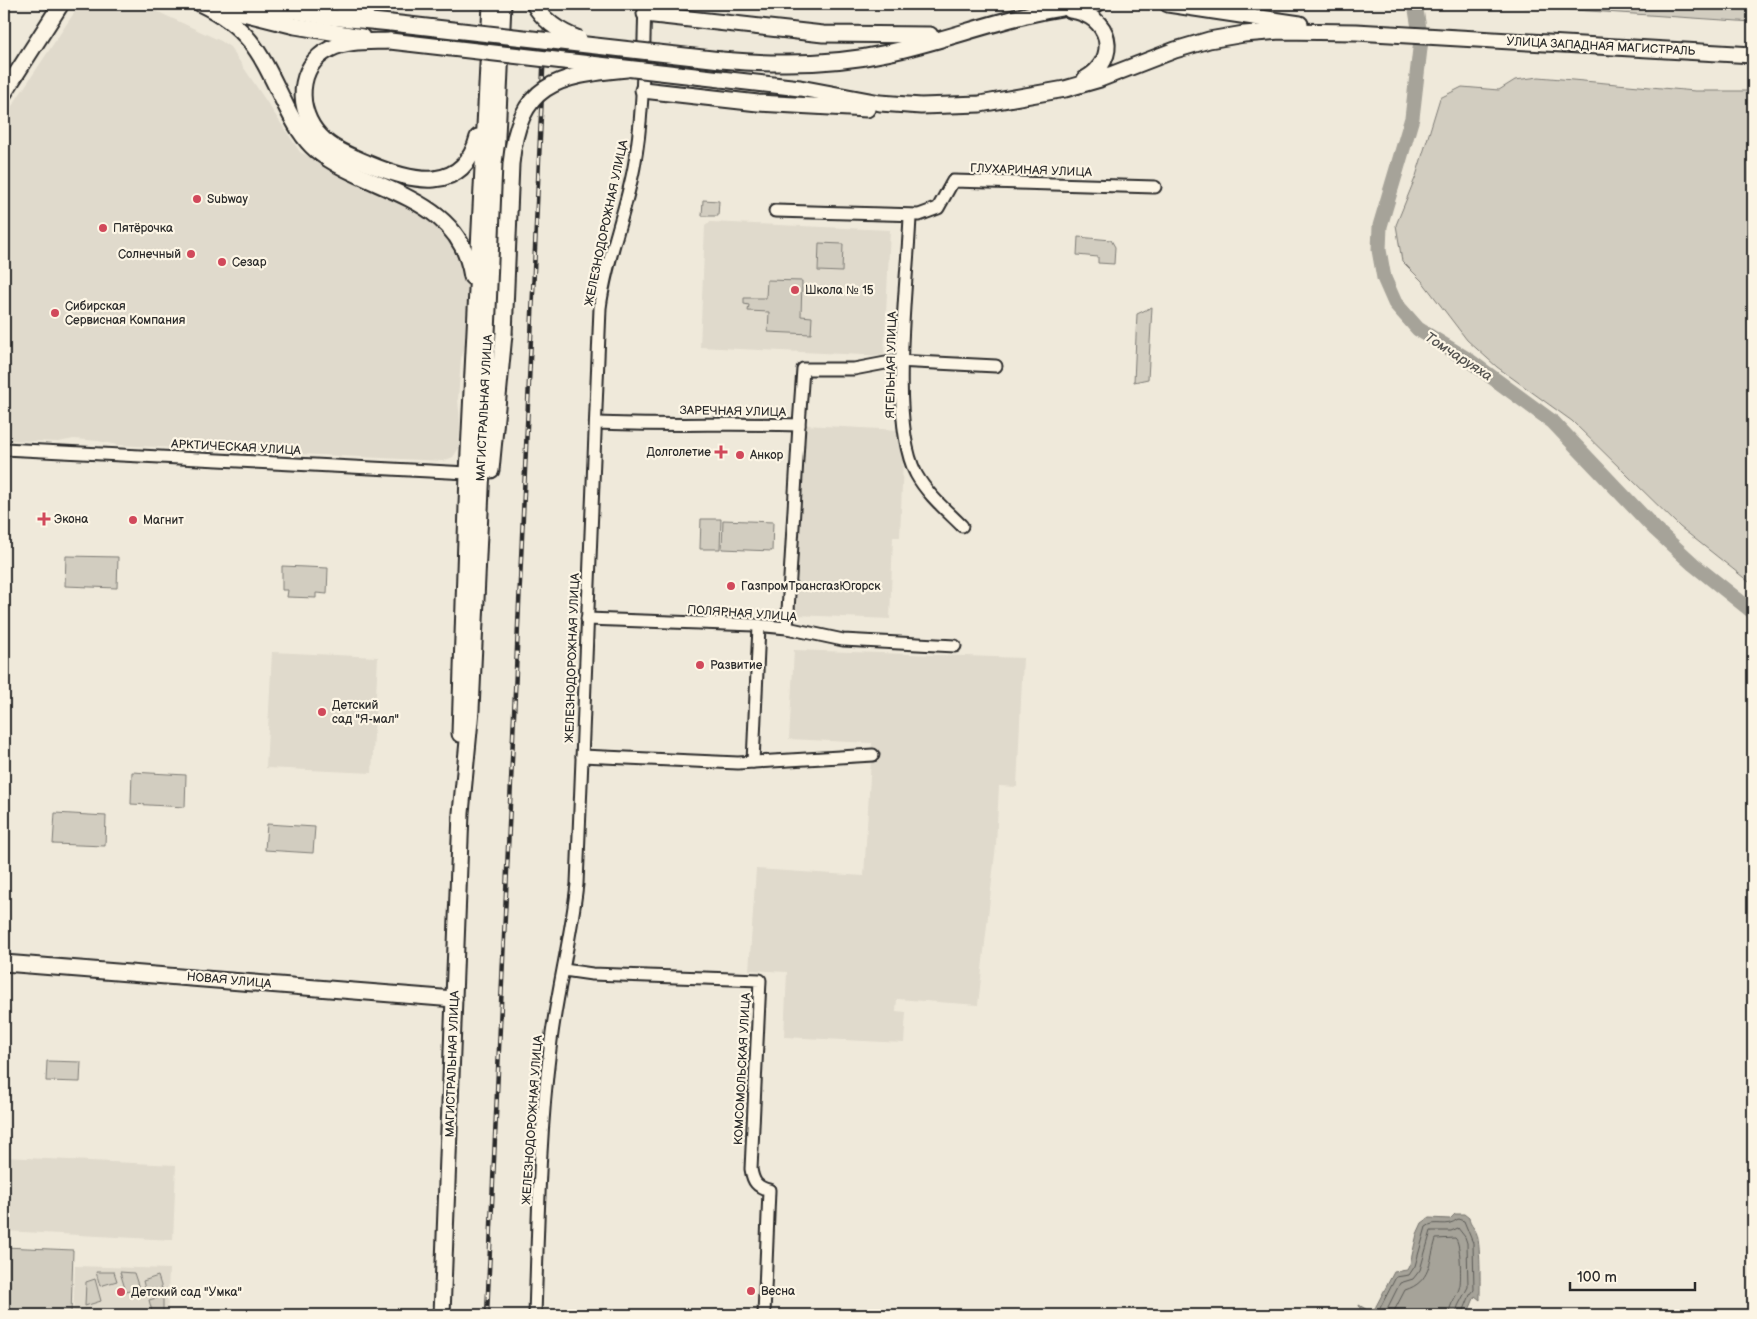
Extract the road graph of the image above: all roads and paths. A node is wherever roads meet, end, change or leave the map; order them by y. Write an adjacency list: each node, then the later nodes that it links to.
1 (61, 4): 23 (main road)
2 (201, 4): 28 (main road)
3 (208, 4): 16 (main road)
4 (256, 4): 13 (main road)
5 (341, 4): 13 (main road)
6 (503, 4): 40 (main road, МАГИСТРАЛЬНАЯ УЛИЦА)
7 (534, 4): 17 (main road, bridge)
8 (1097, 4): 12 (main road)
9 (1168, 4): 14 (main road)
10 (490, 8): 19 (main road, МАГИСТРАЛЬНАЯ УЛИЦА)
11 (645, 9): 15 (main road); 22 (street, ЖЕЛЕЗНОДОРОЖНАЯ УЛИЦА)
12 (1050, 9): 15 (main road); 21 (main road)
13 (391, 23): 17 (main road, bridge)
14 (1356, 32): 18 (main road, УЛИЦА ЗАПАДНАЯ МАГИСТРАЛЬ); 21 (main road)
15 (961, 33): 17 (main road, bridge)
16 (390, 41): 19 (main road); 20 (main road, bridge)
17 (617, 48)
18 (1753, 55)
19 (487, 66): 28 (main road, МАГИСТРАЛЬНАЯ УЛИЦА)
20 (627, 69): 24 (main road, bridge); 40 (main road, bridge)
21 (1065, 88): 24 (main road)
22 (643, 90): 24 (main road); 31 (street, ЖЕЛЕЗНОДОРОЖНАЯ УЛИЦА)
23 (4, 93)
24 (980, 104)
25 (1154, 187): 27 (street, ГЛУХАРИНАЯ УЛИЦА)
26 (775, 210): 27 (street, ГЛУХАРИНАЯ УЛИЦА)
27 (910, 216): 29 (street, ЯГЕЛЬНАЯ УЛИЦА)
28 (476, 316): 34 (main road, МАГИСТРАЛЬНАЯ УЛИЦА)
29 (903, 361): 30 (street, ЗАРЕЧНАЯ УЛИЦА); 32 (street, ЗАРЕЧНАЯ УЛИЦА); 35 (street, ЯГЕЛЬНАЯ УЛИЦА)
30 (996, 366)
31 (596, 423): 32 (street, ЗАРЕЧНАЯ УЛИЦА); 36 (street, ЖЕЛЕЗНОДОРОЖНАЯ УЛИЦА)
32 (799, 426): 38 (street)
33 (4, 449): 34 (street, АРКТИЧЕСКАЯ УЛИЦА)
34 (468, 473): 44 (main road, МАГИСТРАЛЬНАЯ УЛИЦА)
35 (962, 526)
36 (587, 619): 37 (street, ПОЛЯРНАЯ УЛИЦА); 42 (street, ЖЕЛЕЗНОДОРОЖНАЯ УЛИЦА)
37 (759, 626): 38 (street, ПОЛЯРНАЯ УЛИЦА); 43 (street)
38 (788, 628): 39 (street, ПОЛЯРНАЯ УЛИЦА)
39 (955, 646)
40 (473, 663): 44 (main road, МАГИСТРАЛЬНАЯ УЛИЦА)
41 (873, 755): 43 (street)
42 (582, 756): 43 (street); 46 (street, ЖЕЛЕЗНОДОРОЖНАЯ УЛИЦА)
43 (754, 762)
44 (461, 813): 47 (main road, МАГИСТРАЛЬНАЯ УЛИЦА)
45 (4, 962): 47 (main road, НОВАЯ УЛИЦА)
46 (564, 970): 49 (street, ЖЕЛЕЗНОДОРОЖНАЯ УЛИЦА); 50 (street, КОМСОМОЛЬСКАЯ УЛИЦА)
47 (454, 999): 48 (main road, МАГИСТРАЛЬНАЯ УЛИЦА)
48 (442, 1315)
49 (534, 1315)
50 (764, 1315)

